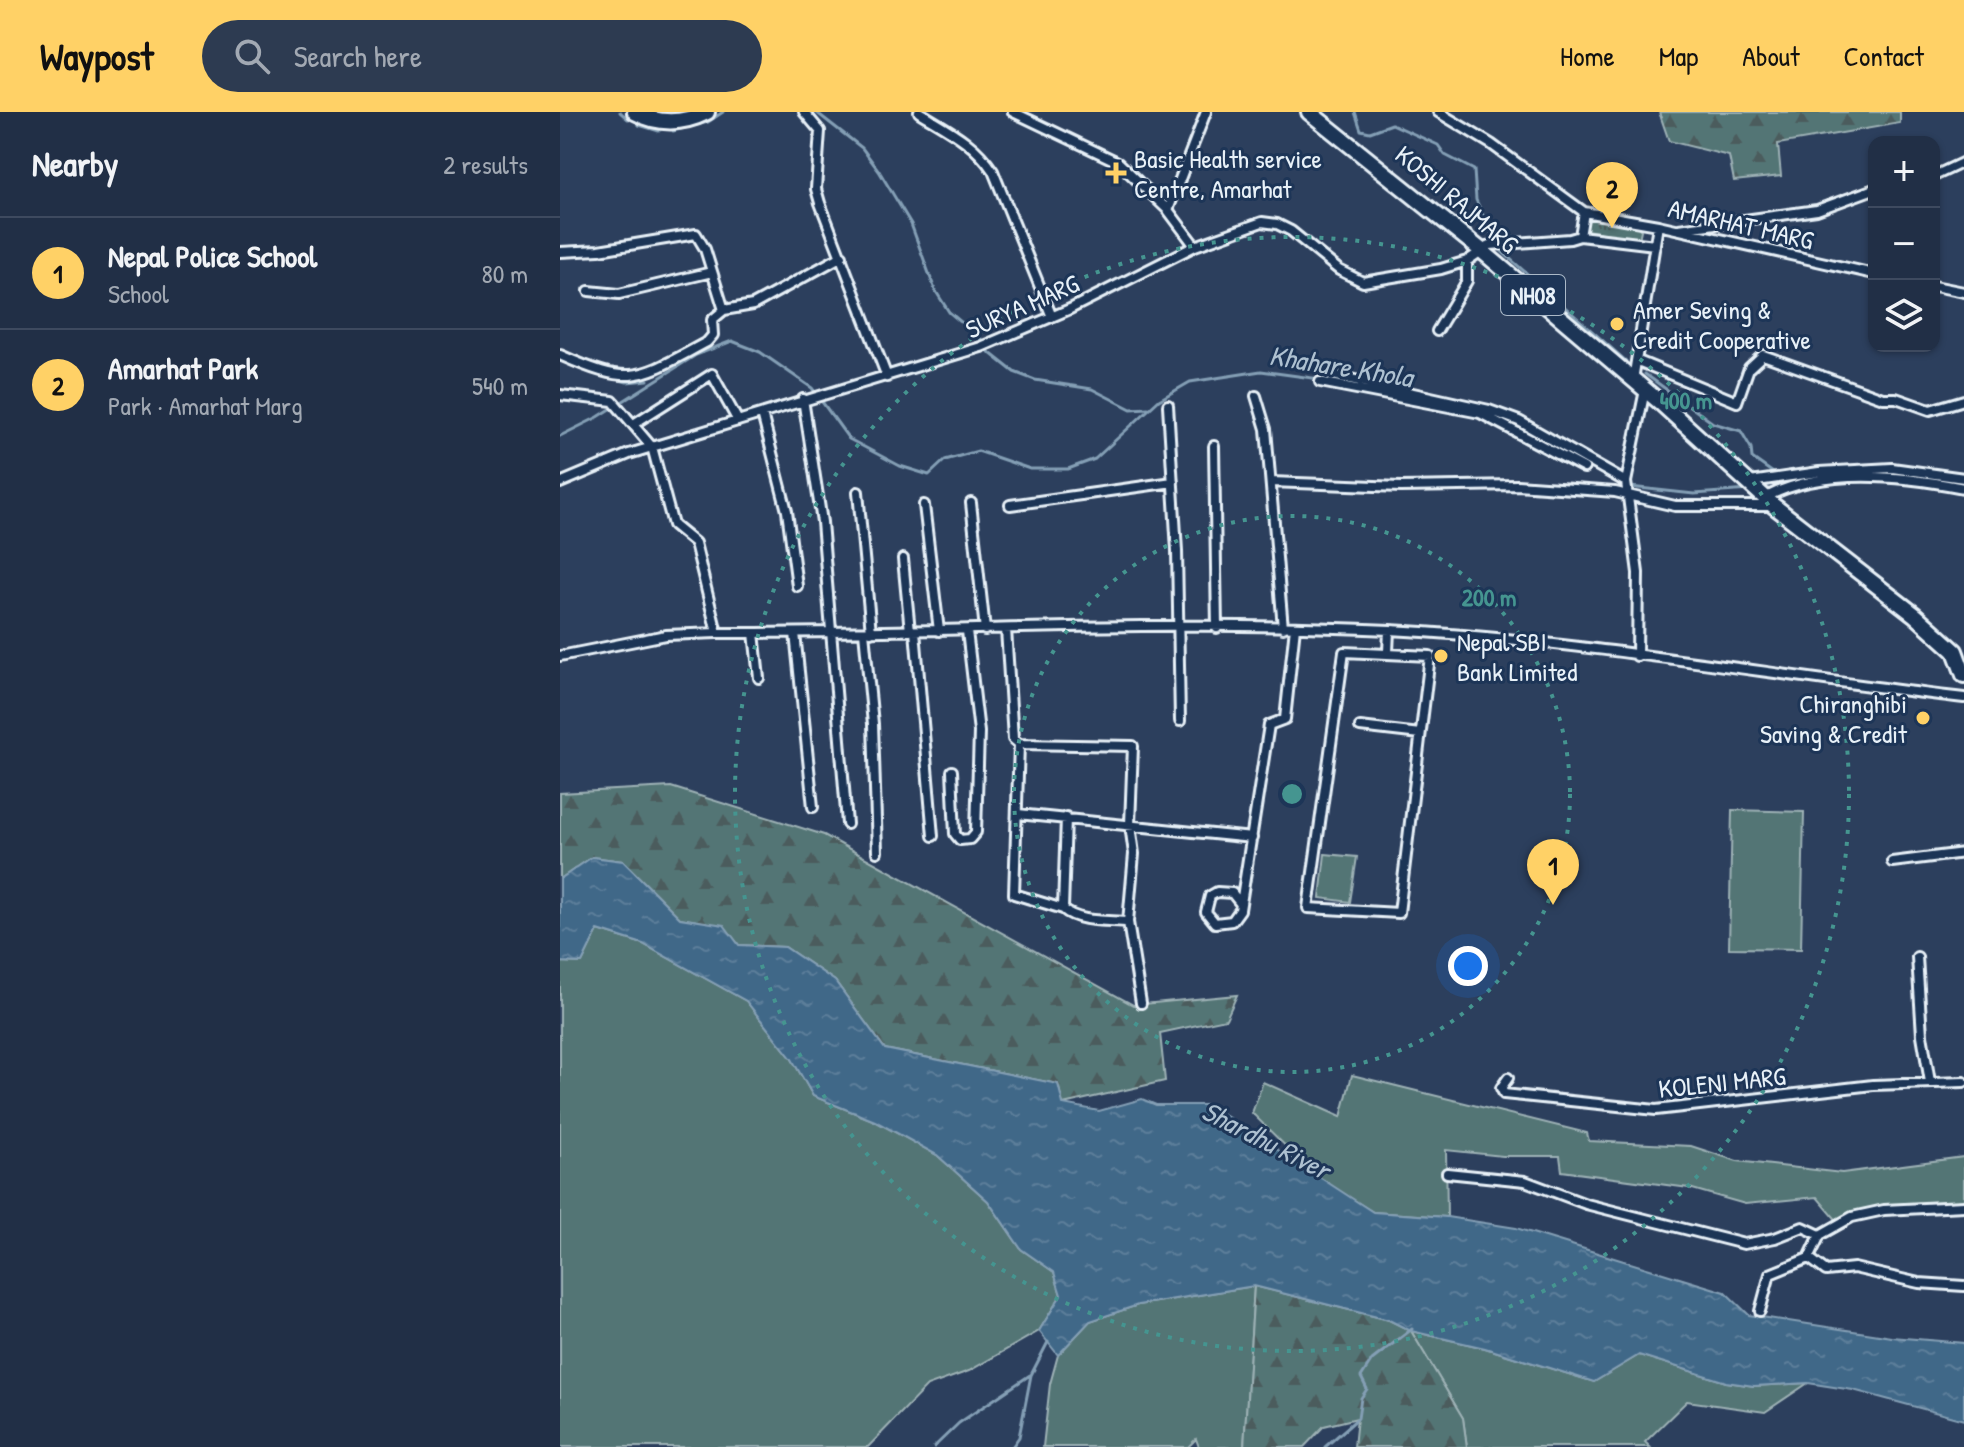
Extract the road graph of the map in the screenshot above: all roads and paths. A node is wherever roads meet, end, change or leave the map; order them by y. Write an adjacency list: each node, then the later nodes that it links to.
1 (635, 112): 2 (main road)
2 (707, 112)
3 (804, 112): 21 (street)
4 (919, 112): 29 (street)
5 (1013, 112): 12 (street)
6 (1206, 112): 12 (street)
7 (1309, 112): 19 (main road, KOSHI RAJMARG / NH08)
8 (1438, 112): 13 (street, AMARHAT MARG)
9 (1964, 162): 10 (street)
10 (1940, 173)
11 (1868, 191): 15 (street)
12 (1168, 210): 18 (street)
13 (1584, 212): 14 (street, AMARHAT MARG); 16 (street)
14 (1658, 225): 15 (street, AMARHAT MARG); 17 (street)
15 (1674, 230): 24 (street, AMARHAT MARG)
16 (1580, 236): 17 (street); 19 (street)
17 (1655, 245): 32 (street)
18 (1195, 246): 22 (street, SURYA MARG); 29 (street, SURYA MARG)
19 (1490, 247): 22 (street, SURYA MARG); 35 (main road, KOSHI RAJMARG / NH08)
20 (560, 252): 23 (street)
21 (842, 256): 28 (street); 34 (street)
22 (1467, 261): 30 (street)
23 (712, 272): 26 (street); 28 (street)
24 (1868, 273)
25 (1940, 287): 27 (street)
26 (589, 291)
27 (1964, 292)
28 (724, 310): 31 (street)
29 (1052, 317): 34 (street, SURYA MARG)
30 (1437, 331)
31 (560, 355)
32 (1638, 361): 35 (street); 41 (street)
33 (1337, 376): 44 (street)
34 (887, 377): 40 (street, SURYA MARG)
35 (1633, 380): 37 (main road, KOSHI RAJMARG / NH08)
36 (1320, 382): 44 (street)
37 (1645, 390): 55 (street); 57 (main road, KOSHI RAJMARG / NH08)
38 (560, 395): 46 (street)
39 (1256, 396): 52 (street)
40 (806, 398): 43 (street, SURYA MARG); 77 (street)
41 (1964, 400)
42 (1168, 405): 51 (street)
43 (762, 414): 45 (street, SURYA MARG); 62 (street)
44 (1500, 418): 49 (street); 55 (street)
45 (738, 421): 46 (street); 48 (street, SURYA MARG)
46 (635, 423): 48 (street)
47 (1214, 446): 65 (street)
48 (652, 447): 53 (street, SURYA MARG); 74 (street)
49 (1584, 468)
50 (1964, 478): 57 (street)
51 (1173, 482): 60 (street); 64 (street)
52 (1271, 482): 55 (street); 66 (street)
53 (560, 483)
54 (1964, 488): 57 (street)
55 (1628, 489): 57 (street); 81 (street)
56 (858, 492): 73 (street)
57 (1761, 492): 78 (main road, KOSHI RAJMARG / NH08)
58 (971, 503): 68 (street)
59 (924, 505): 71 (street)
60 (1010, 505)
61 (903, 559): 70 (street)
62 (797, 586)
63 (1295, 627): 66 (street); 69 (street); 96 (street)
64 (1179, 628): 65 (street); 67 (street); 85 (street)
65 (1217, 628): 66 (street)
66 (1283, 628)
67 (1006, 629): 68 (street); 88 (street)
68 (985, 630): 72 (street)
69 (1389, 630): 79 (street); 81 (street)
70 (913, 631): 71 (street); 73 (street); 95 (street)
71 (939, 631): 72 (street)
72 (967, 631): 89 (street)
73 (867, 632): 77 (street); 97 (street)
74 (717, 633): 75 (street); 80 (street)
75 (754, 633): 76 (street); 83 (street)
76 (795, 633): 77 (street); 90 (street)
77 (831, 633): 93 (street)
78 (1960, 650): 82 (main road, KOSHI RAJMARG / NH08)
79 (1388, 652): 87 (street); 87 (street)
80 (560, 656)
81 (1637, 656): 84 (street)
82 (1964, 675)
83 (759, 678)
84 (1964, 698)
85 (1180, 721)
86 (1360, 727): 87 (street)
87 (1420, 734)
88 (1019, 744): 91 (street); 94 (street)
89 (952, 771)
90 (813, 807)
91 (1018, 814): 92 (street); 101 (street)
92 (1066, 817): 94 (street); 101 (street)
93 (847, 824)
94 (1130, 825): 96 (street); 102 (street)
95 (933, 836)
96 (1252, 838): 100 (street)
97 (877, 852)
98 (1964, 853): 99 (street)
99 (1892, 862)
100 (1240, 903): 100 (street)
101 (1063, 909): 102 (street)
102 (1128, 922): 104 (street)
103 (1917, 957): 106 (street)
104 (1141, 1003)
105 (1508, 1078): 106 (street, KOLENI MARG)
106 (1930, 1082): 107 (street, KOLENI MARG)
107 (1964, 1082)
108 (1447, 1173): 110 (street)
109 (1964, 1206): 110 (street)
110 (1820, 1235): 111 (street)
111 (1809, 1258): 112 (street); 113 (street)
112 (1964, 1286)
113 (1760, 1311)

